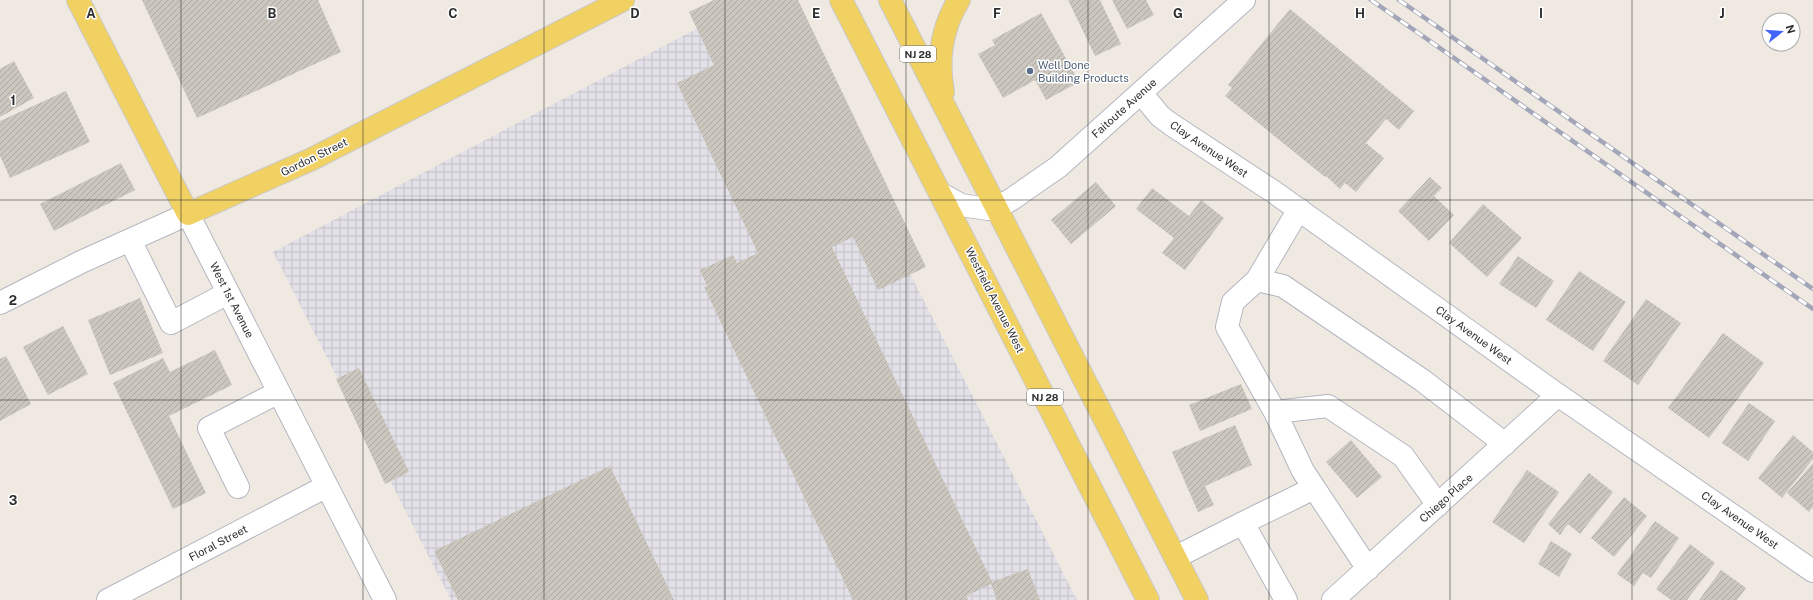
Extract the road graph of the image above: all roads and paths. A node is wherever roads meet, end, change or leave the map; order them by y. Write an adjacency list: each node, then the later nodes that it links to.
1 (78, 0): 12 (main road, West 1st Avenue)
2 (623, 0): 12 (main road, Gordon Street)
3 (841, 0): 9 (main road, Westfield Avenue West / NJ 28)
4 (890, 0): 8 (main road, NJ 28)
5 (959, 0): 8 (main road)
6 (1244, 0): 7 (street, Faitoute Avenue)
7 (1140, 93): 10 (street, Faitoute Avenue); 11 (street, Clay Avenue West)
8 (946, 109): 10 (main road, NJ 28)
9 (941, 194): 10 (street); 31 (main road, Westfield Avenue West / NJ 28)
10 (998, 207): 26 (main road, NJ 28)
11 (1299, 209): 14 (street); 18 (street, Clay Avenue West)
12 (188, 214): 13 (street, Gordon Street); 15 (street, West 1st Avenue)
13 (130, 240): 15 (street); 16 (street, Gordon Street)
14 (1257, 280): 19 (street); 20 (street)
15 (228, 293): 17 (street, West 1st Avenue)
16 (0, 303)
17 (279, 392): 21 (street, West 1st Avenue); 22 (street)
18 (1558, 395): 20 (street, Chiego Place); 28 (street, Clay Avenue West)
19 (1275, 412): 23 (street); 24 (street)
20 (1505, 444): 24 (street, Chiego Place)
21 (327, 486): 29 (street, Floral Street); 30 (street, West 1st Avenue)
22 (238, 487)
23 (1314, 488): 25 (street); 27 (street)
24 (1438, 505): 27 (street, Chiego Place)
25 (1243, 523): 26 (street); 33 (street)
26 (1176, 558): 32 (main road, NJ 28)
27 (1368, 568): 34 (street, Chiego Place)
28 (1813, 571)
29 (108, 600)
30 (385, 600)
31 (1148, 600)
32 (1197, 600)
33 (1286, 600)
34 (1333, 600)

